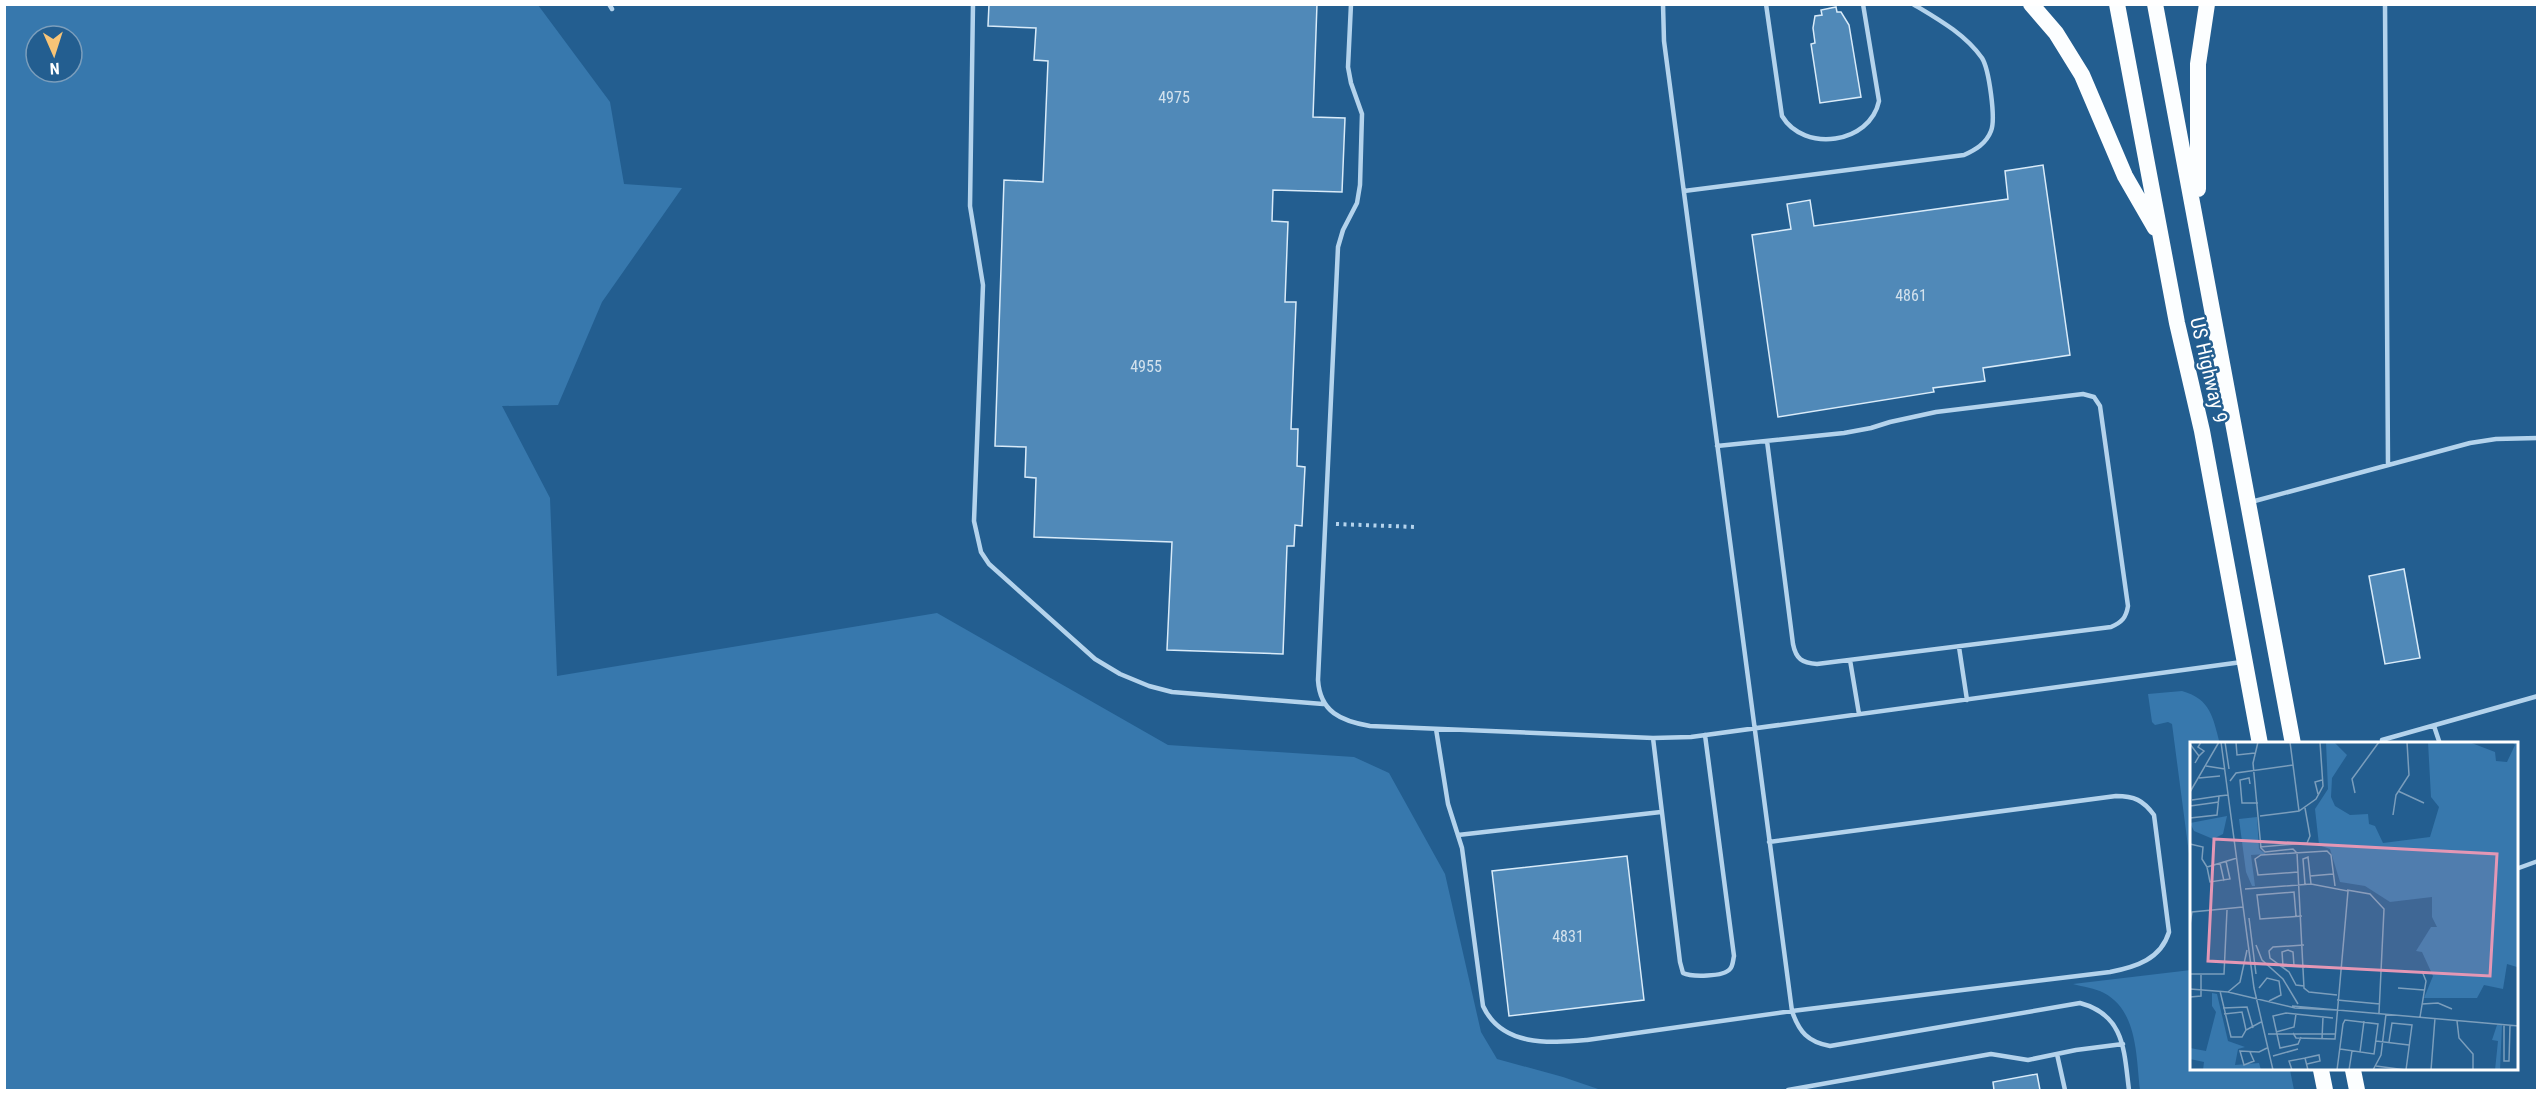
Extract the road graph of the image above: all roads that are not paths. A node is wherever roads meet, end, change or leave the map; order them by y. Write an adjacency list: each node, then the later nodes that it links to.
1 (973, 4): 25 (lane)
2 (1351, 4): 25 (lane)
3 (1663, 4): 12 (lane)
4 (1766, 4): 5 (lane)
5 (1863, 4)
6 (1912, 4): 12 (lane)
7 (2031, 4): 14 (highway)
8 (2117, 4): 14 (highway, US Highway 9)
9 (2156, 4): 13 (highway, US Highway 9)
10 (2208, 4): 13 (highway)
11 (2385, 4): 18 (lane)
12 (1684, 191): 17 (lane)
13 (2198, 229): 19 (highway, US Highway 9)
14 (2162, 240): 22 (highway, US Highway 9)
15 (2538, 438): 18 (lane)
16 (1767, 441): 17 (lane); 20 (lane); 21 (lane)
17 (1717, 446): 28 (lane)
18 (2388, 464): 19 (lane)
19 (2250, 503): 33 (highway, US Highway 9)
20 (1959, 646): 21 (lane); 24 (lane)
21 (1850, 660): 26 (lane)
22 (2245, 662): 24 (lane); 32 (highway, US Highway 9)
23 (2538, 696): 27 (lane)
24 (1967, 700): 26 (lane)
25 (1323, 705): 29 (lane)
26 (1859, 714): 28 (lane)
27 (2434, 726): 34 (lane); 35 (lane)
28 (1754, 728): 30 (lane); 38 (lane)
29 (1436, 729): 31 (lane); 37 (lane)
30 (1705, 735): 31 (lane); 36 (lane)
31 (1653, 738): 36 (lane)
32 (2260, 742)
33 (2293, 742)
34 (2382, 742)
35 (2439, 742)
36 (1661, 812): 37 (lane)
37 (1458, 835): 41 (lane)
38 (1769, 842): 41 (lane); 41 (lane)
39 (2538, 861): 40 (lane)
40 (2518, 869)
41 (1792, 1011): 42 (lane)
42 (2123, 1044): 43 (lane); 48 (lane)
43 (2057, 1054): 46 (lane); 47 (lane)
44 (2321, 1071): 49 (highway)
45 (2353, 1071): 50 (highway)
46 (1788, 1090)
47 (2065, 1090)
48 (2129, 1090)
49 (2325, 1090)
50 (2357, 1090)

